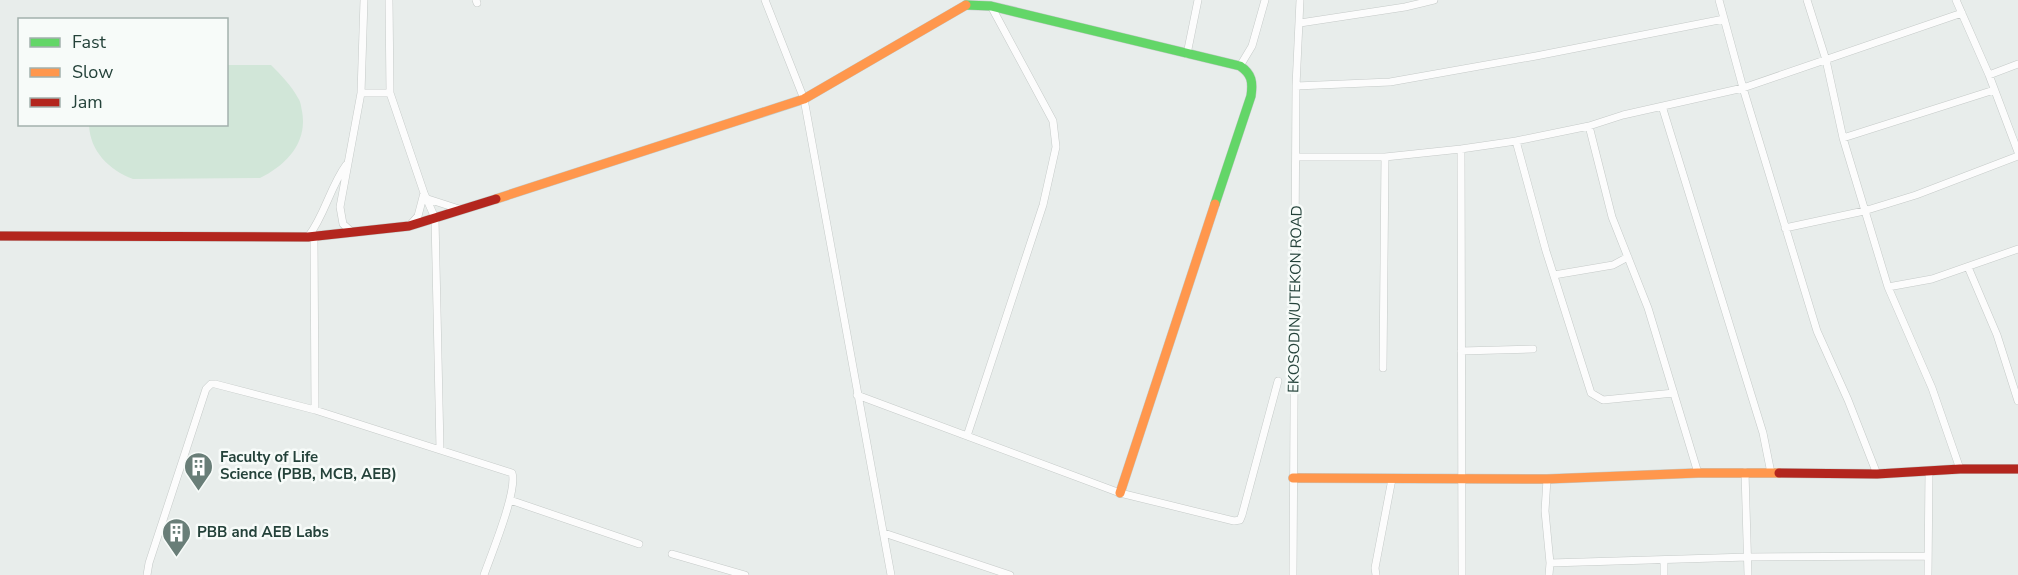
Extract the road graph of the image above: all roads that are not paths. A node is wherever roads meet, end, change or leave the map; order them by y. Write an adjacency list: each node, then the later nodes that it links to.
1 (364, 0): 23 (street)
2 (389, 0): 24 (street)
3 (765, 0): 25 (street)
4 (1198, 0): 15 (street)
5 (1265, 0): 18 (street)
6 (1300, 0): 14 (street, EKOSODIN/UTEKON ROAD)
7 (1434, 0): 14 (street)
8 (1719, 0): 13 (street)
9 (1807, 0): 16 (street)
10 (1956, 0): 12 (street)
11 (991, 6): 15 (street); 25 (street); 57 (street)
12 (1962, 14): 16 (street); 19 (street)
13 (1724, 19): 20 (street); 21 (street)
14 (1300, 23): 20 (street, EKOSODIN/UTEKON ROAD)
15 (1187, 54): 18 (street)
16 (1826, 60): 21 (street); 28 (street)
17 (2018, 64): 19 (street)
18 (1240, 66): 70 (street)
19 (1989, 75): 22 (street)
20 (1296, 86): 32 (street, EKOSODIN/UTEKON ROAD)
21 (1743, 87): 26 (street); 40 (street)
22 (1994, 90): 28 (street); 31 (street)
23 (361, 93): 24 (street); 34 (street)
24 (390, 93): 35 (street)
25 (804, 99): 36 (street); 54 (street)
26 (1662, 106): 27 (street); 64 (street)
27 (1588, 126): 29 (street); 45 (street)
28 (1843, 138): 37 (street)
29 (1516, 141): 30 (street); 47 (street)
30 (1461, 149): 33 (street); 50 (street)
31 (2017, 149): 37 (street)
32 (1297, 157): 33 (street); 66 (street, EKOSODIN/UTEKON ROAD)
33 (1385, 157): 51 (street)
34 (348, 163): 41 (street); 43 (street)
35 (426, 196): 36 (street); 38 (street); 39 (street)
36 (462, 210): 38 (street)
37 (1864, 211): 40 (street); 48 (street)
38 (435, 218): 39 (street); 58 (street)
39 (410, 226): 41 (street)
40 (1785, 228): 65 (street)
41 (352, 232): 43 (street)
42 (0, 236): 43 (street)
43 (311, 237): 56 (street)
44 (2018, 249): 46 (street)
45 (1628, 257): 47 (street); 53 (street)
46 (1968, 267): 48 (street); 55 (street)
47 (1554, 275): 53 (street)
48 (1888, 287): 59 (street)
49 (1533, 349): 50 (street)
50 (1461, 351): 67 (street)
51 (1383, 368)
52 (1278, 381): 70 (street)
53 (1674, 393): 63 (street)
54 (857, 395): 57 (street); 72 (street)
55 (2018, 401)
56 (315, 410): 58 (street); 79 (street)
57 (967, 436): 70 (street)
58 (440, 449): 71 (street)
59 (1960, 469): 60 (street); 61 (street)
60 (2018, 469)
61 (1929, 471): 65 (street); 75 (street)
62 (1745, 472): 63 (street); 64 (street); 76 (street)
63 (1698, 473): 69 (street)
64 (1771, 473): 65 (street)
65 (1877, 474)
66 (1293, 478): 68 (street); 84 (street, EKOSODIN/UTEKON ROAD)
67 (1461, 478): 68 (street); 69 (street); 86 (street)
68 (1392, 479): 85 (street)
69 (1547, 479): 78 (street)
70 (1120, 493)
71 (510, 500): 73 (street); 80 (street)
72 (884, 533): 82 (street); 83 (street)
73 (639, 544)
74 (672, 554): 81 (street)
75 (1928, 556): 76 (street); 90 (street)
76 (1748, 557): 77 (street); 89 (street)
77 (1664, 560): 78 (street); 88 (street)
78 (1550, 563): 87 (street)
79 (147, 575)
80 (484, 575)
81 (745, 575)
82 (891, 575)
83 (1010, 575)
84 (1293, 575)
85 (1376, 575)
86 (1462, 575)
87 (1549, 575)
88 (1665, 575)
89 (1748, 575)
90 (1928, 575)

